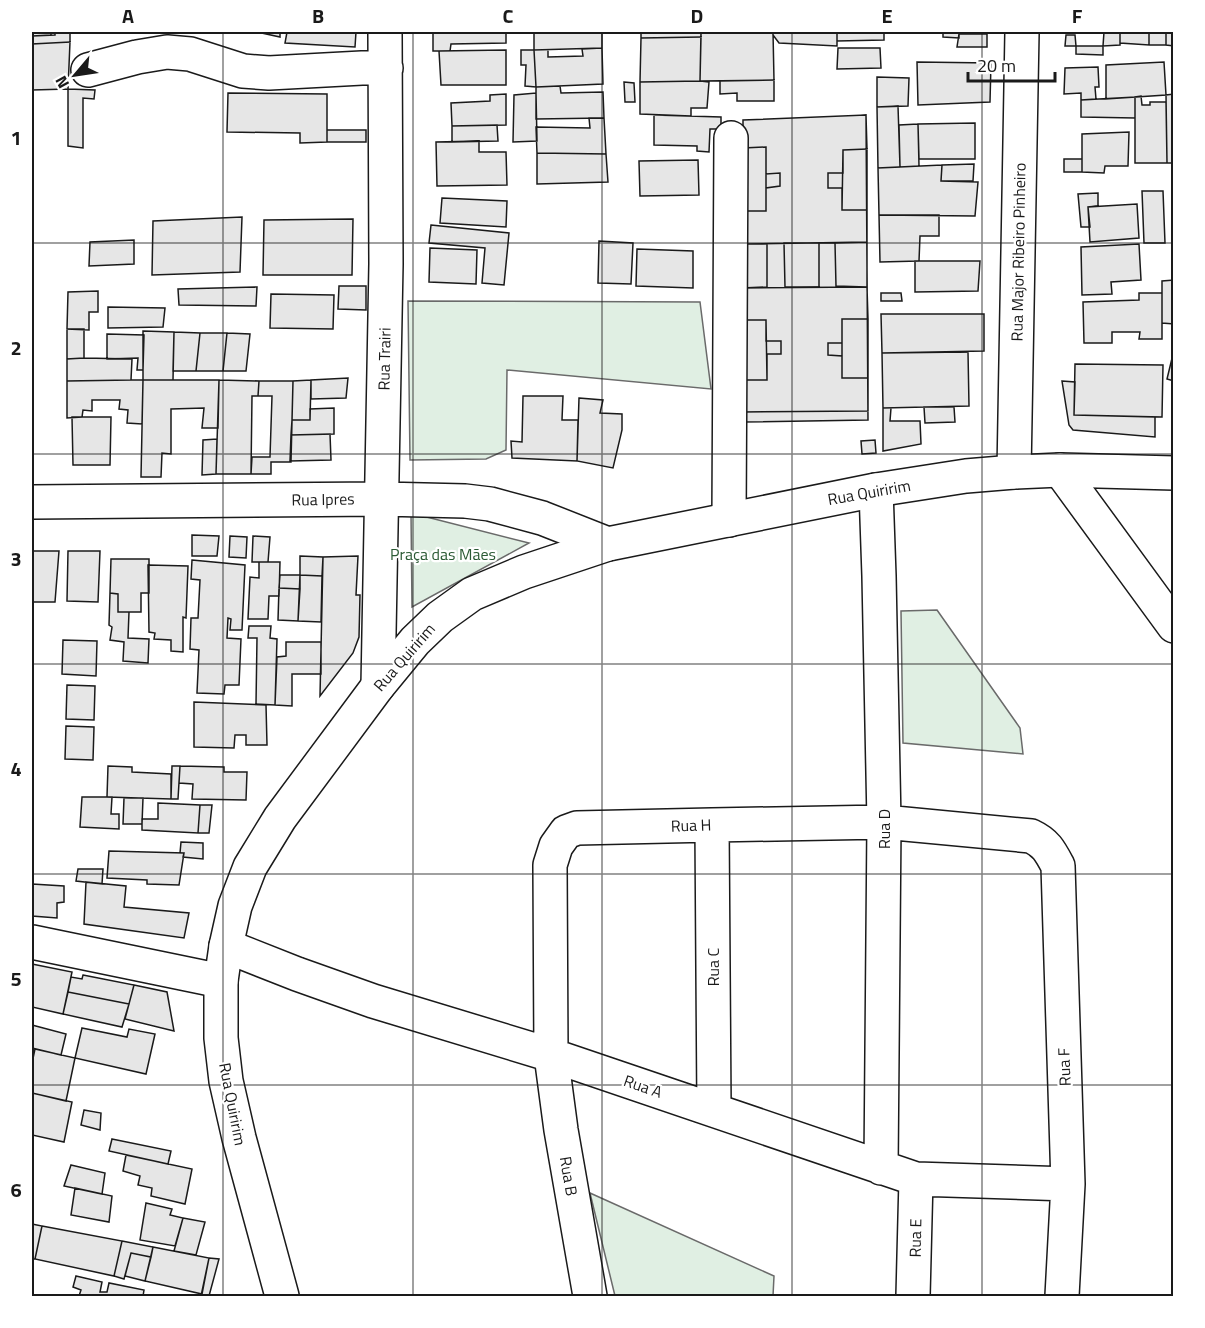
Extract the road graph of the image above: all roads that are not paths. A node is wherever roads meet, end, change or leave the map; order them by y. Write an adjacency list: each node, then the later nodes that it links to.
1 (385, 32): 3 (street, Rua Trairi)
2 (1022, 32): 7 (street, Rua Major Ribeiro Pinheiro)
3 (386, 68): 4 (street); 10 (street, Rua Trairi)
4 (88, 70)
5 (731, 138): 12 (street)
6 (1060, 470): 7 (street, Rua Quiririm); 8 (street, Rua Quiririm); 14 (street)
7 (1014, 472): 9 (street, Rua Quiririm)
8 (1173, 473)
9 (876, 490): 12 (street, Rua Quiririm); 16 (street, Rua D)
10 (382, 499): 11 (street, Rua Ipres); 13 (street, Rua Ipres); 15 (street, Rua Trairi)
11 (32, 502)
12 (729, 520): 13 (street, Rua Quiririm)
13 (608, 544): 15 (street, Rua Quiririm)
14 (1173, 626)
15 (378, 686): 20 (street, Rua Quiririm)
16 (884, 822): 17 (street, Rua H); 18 (street, Rua H); 24 (street, Rua D)
17 (712, 825): 22 (street, Rua H); 23 (street, Rua C)
18 (1042, 841): 26 (street, Rua F)
19 (32, 942): 21 (street)
20 (226, 946): 21 (street, Rua Quiririm); 22 (street, Rua A)
21 (221, 981): 27 (street, Rua Quiririm)
22 (551, 1055): 23 (street, Rua A); 28 (street, Rua B)
23 (714, 1110): 24 (street, Rua A)
24 (881, 1168): 25 (street, Rua A)
25 (916, 1179): 26 (street, Rua A); 29 (street, Rua E)
26 (1068, 1184): 30 (street, Rua F)
27 (282, 1296)
28 (590, 1296)
29 (913, 1296)
30 (1062, 1296)

